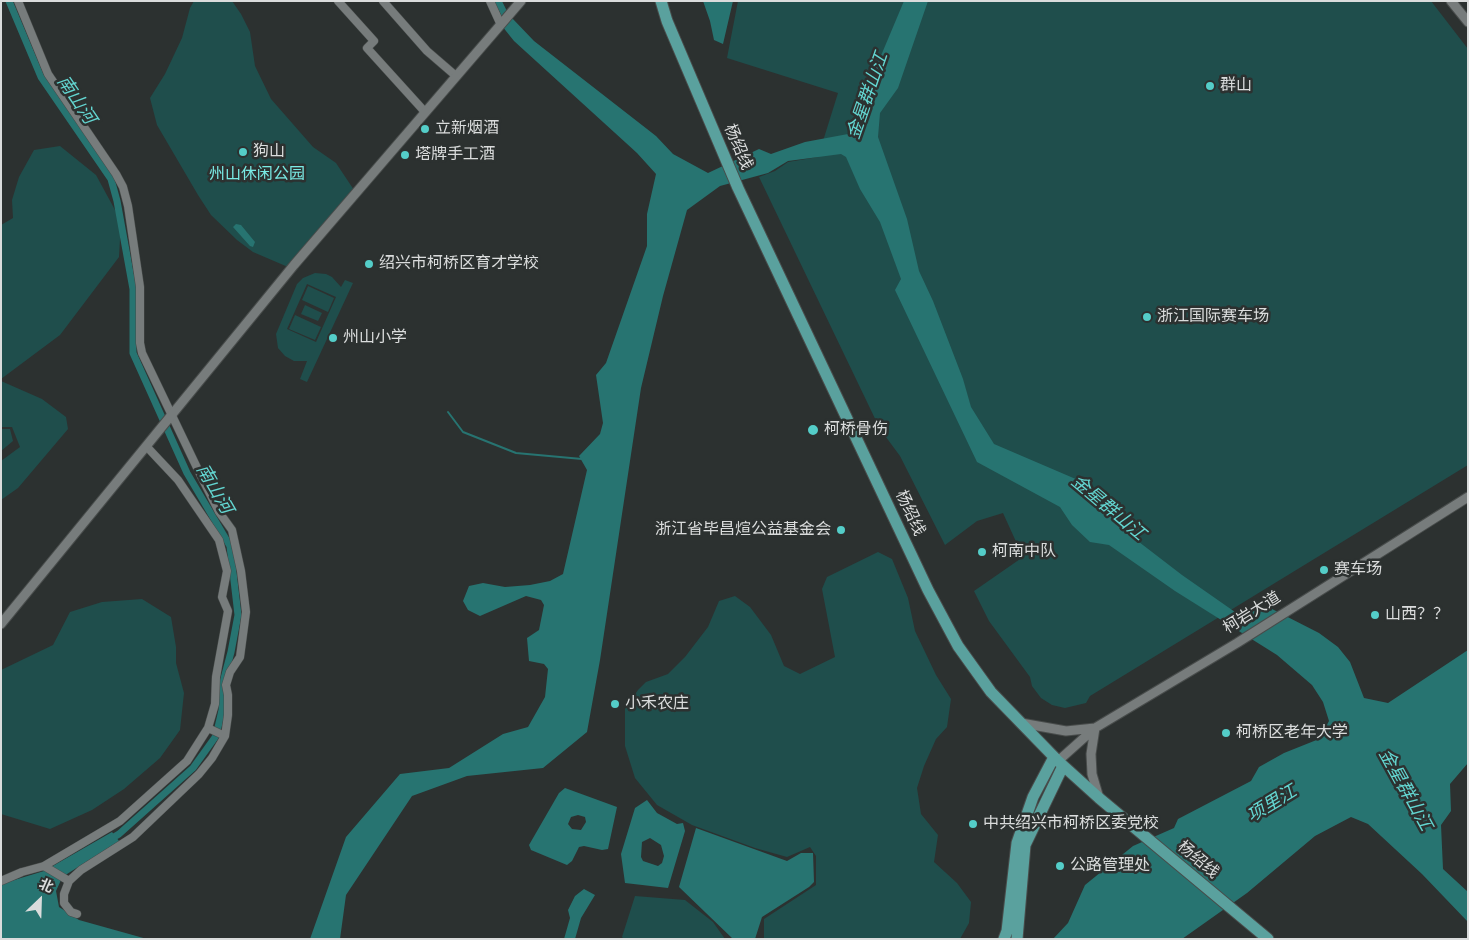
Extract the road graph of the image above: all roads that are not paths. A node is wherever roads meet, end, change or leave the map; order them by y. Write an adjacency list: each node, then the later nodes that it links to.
1 (18, 1): 12 (street)
2 (338, 1): 11 (street)
3 (383, 1): 10 (street)
4 (490, 1): 9 (street)
5 (661, 1): 18 (main road, 杨绍线)
6 (1451, 1): 8 (street)
7 (519, 2): 9 (street)
8 (1468, 22)
9 (500, 23): 10 (street)
10 (456, 76): 11 (street)
11 (425, 112): 12 (street)
12 (172, 415): 13 (street); 16 (street)
13 (146, 447): 15 (street); 17 (street)
14 (1468, 497): 20 (street, 柯岩大道)
15 (228, 571): 16 (street); 19 (street)
16 (241, 571): 21 (street)
17 (1, 624)
18 (1019, 723): 20 (street); 22 (main road, 杨绍线)
19 (208, 728): 21 (street); 24 (street)
20 (1095, 728): 22 (street, 柯岩大道); 23 (street)
21 (225, 736): 26 (street)
22 (1058, 762): 23 (main road, 杨绍线); 28 (main road, 柯岩大道); 29 (main road, 柯岩大道)
23 (1099, 798): 30 (main road, 杨绍线)
24 (44, 866): 25 (street); 26 (street)
25 (1, 881)
26 (69, 881): 27 (street)
27 (77, 914)
28 (1004, 939)
29 (1016, 939)
30 (1268, 939)

